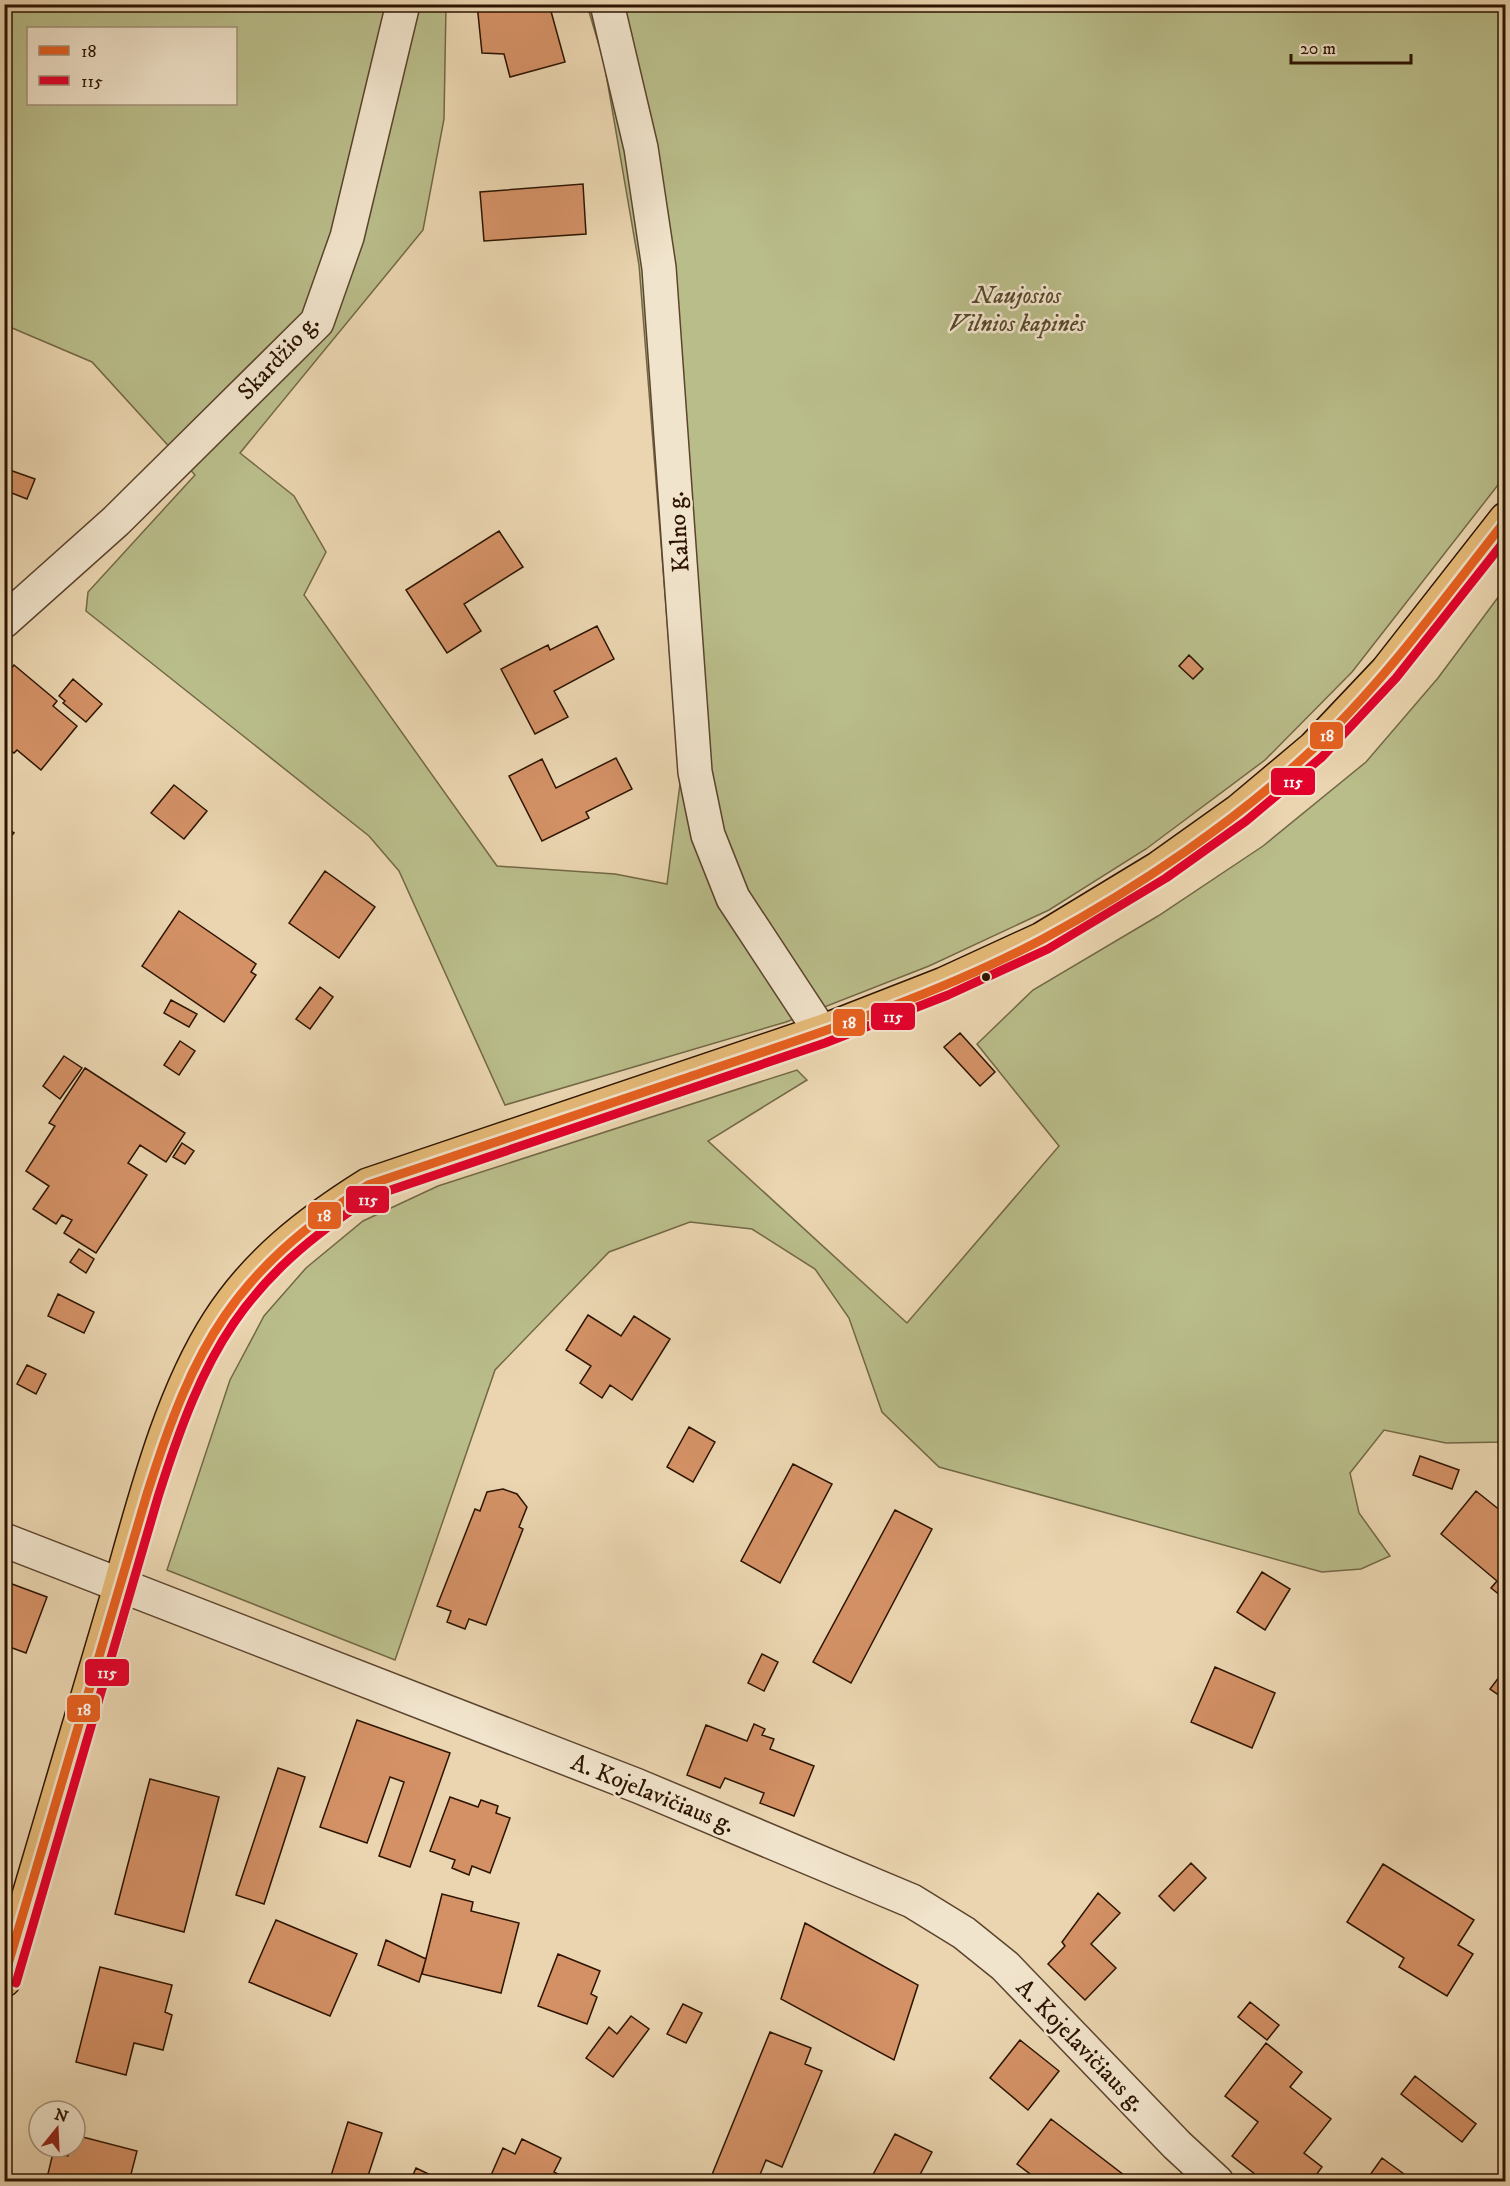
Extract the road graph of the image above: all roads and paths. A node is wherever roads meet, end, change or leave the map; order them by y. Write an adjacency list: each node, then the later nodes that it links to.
1 (403, 4): 4 (street, Skardžio g.)
2 (607, 4): 5 (street, Kalno g.)
3 (1506, 519): 5 (main road)
4 (4, 621)
5 (821, 1032): 7 (main road)
6 (4, 1540): 7 (street, A. Kojelavičiaus g.)
7 (121, 1584): 8 (main road); 9 (street, A. Kojelavičiaus g.)
8 (4, 1980)
9 (1217, 2181)

